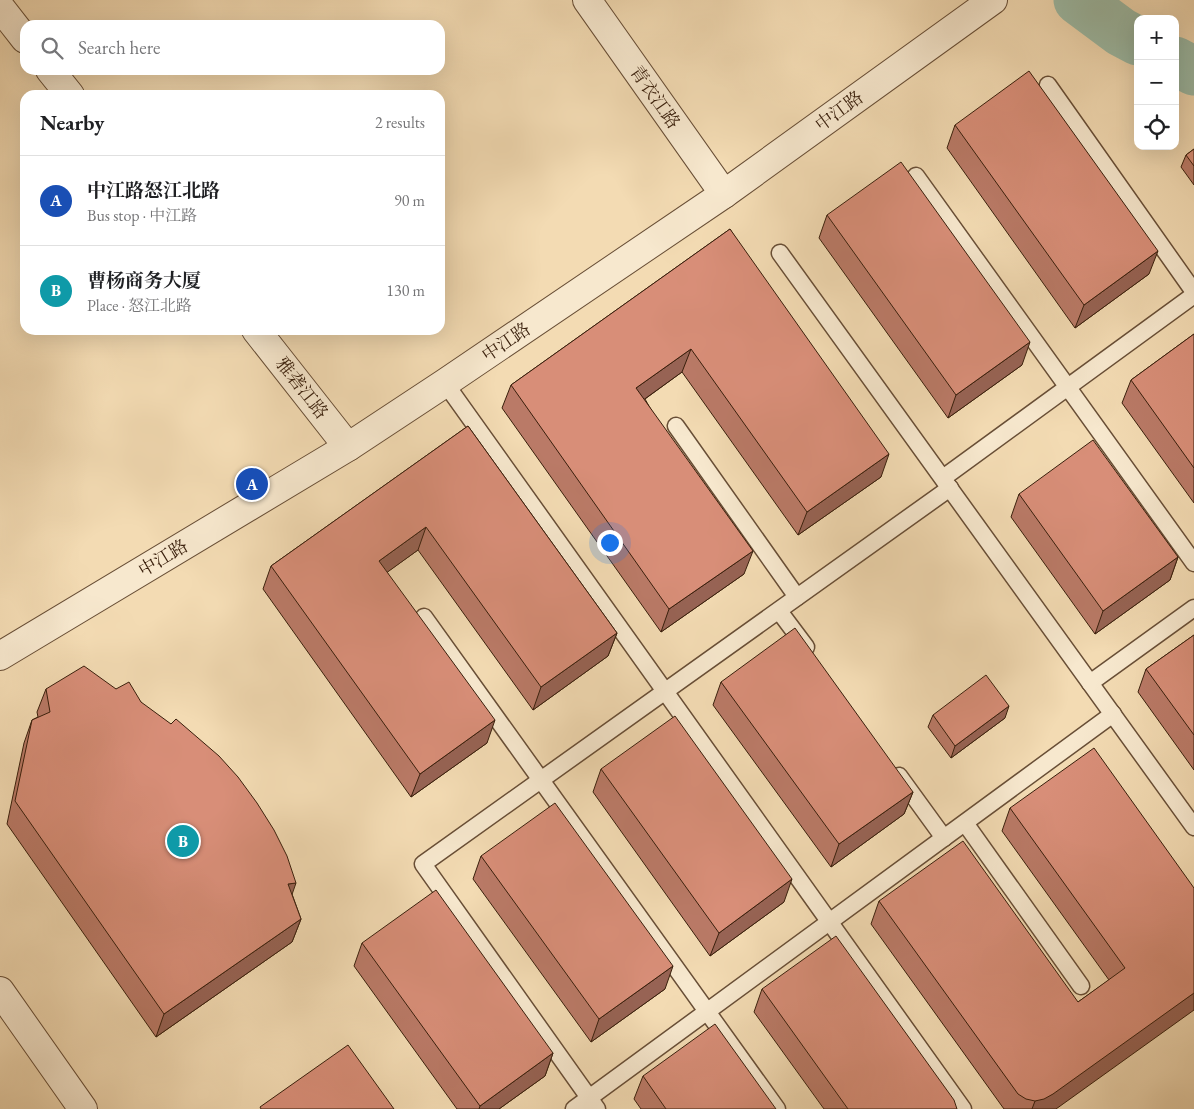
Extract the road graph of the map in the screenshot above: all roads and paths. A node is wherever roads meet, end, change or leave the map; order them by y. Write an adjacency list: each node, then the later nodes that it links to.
1 (586, 0): 9 (street, 青衣江路)
2 (988, 4): 9 (street, 中江路)
3 (0, 7): 4 (street)
4 (20, 32)
5 (54, 75): 7 (street)
6 (1048, 85): 11 (lane)
7 (66, 90)
8 (916, 176): 14 (lane)
9 (724, 194): 13 (street, 中江路)
10 (780, 253): 17 (lane)
11 (1194, 294): 14 (lane)
12 (260, 335): 16 (street, 雅砻江路)
13 (445, 383): 16 (street, 中江路); 26 (lane)
14 (1068, 387): 17 (lane); 18 (lane)
15 (676, 426): 19 (lane)
16 (348, 447): 23 (street, 中江路)
17 (946, 483): 19 (lane); 25 (lane)
18 (1194, 563)
19 (797, 598): 21 (lane)
20 (1194, 608): 25 (lane)
21 (779, 610): 24 (lane); 26 (lane)
22 (424, 617): 29 (lane)
23 (0, 656)
24 (813, 658)
25 (1090, 683): 27 (lane)
26 (665, 692): 29 (lane); 33 (lane)
27 (1113, 714): 30 (lane); 31 (lane)
28 (887, 760): 32 (lane)
29 (541, 780): 36 (lane); 37 (lane)
30 (965, 823): 32 (lane); 34 (lane)
31 (1194, 827)
32 (944, 838): 33 (lane)
33 (830, 922): 36 (lane); 41 (lane)
34 (1081, 986)
35 (0, 991): 38 (street)
36 (707, 1012): 37 (lane); 40 (lane)
37 (593, 1104): 39 (lane)
38 (83, 1109)
39 (574, 1109)
40 (777, 1109)
41 (964, 1109)

